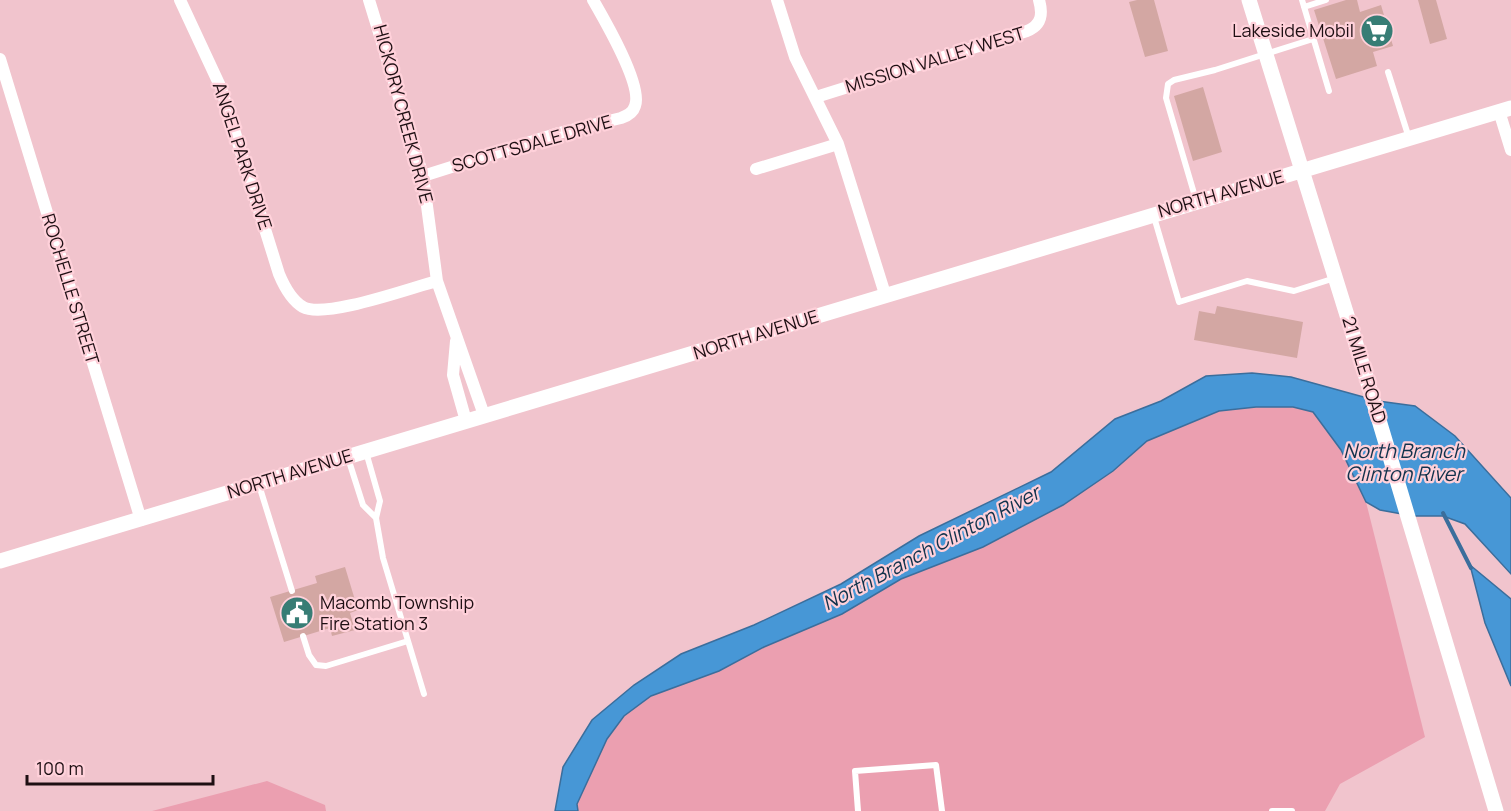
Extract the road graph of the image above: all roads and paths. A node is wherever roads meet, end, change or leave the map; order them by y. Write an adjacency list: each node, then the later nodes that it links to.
1 (180, 0): 25 (street, ANGEL PARK DRIVE)
2 (369, 0): 21 (street, HICKORY CREEK DRIVE)
3 (593, 0): 21 (street, SCOTTSDALE DRIVE)
4 (777, 0): 14 (street)
5 (1249, 0): 10 (street, 21 MILE ROAD)
6 (1326, 0): 7 (lane)
7 (1303, 3): 9 (lane)
8 (1041, 5): 14 (street, MISSION VALLEY WEST)
9 (1313, 39): 10 (lane); 13 (lane)
10 (1266, 54): 20 (street, 21 MILE ROAD); 22 (lane)
11 (0, 59): 34 (street, ROCHELLE STREET)
12 (1388, 72): 16 (lane)
13 (1329, 92)
14 (816, 97): 17 (street)
15 (1505, 109): 16 (street, NORTH AVENUE); 18 (street)
16 (1409, 138): 20 (street, NORTH AVENUE)
17 (838, 144): 19 (street); 26 (street)
18 (1511, 150)
19 (756, 169)
20 (1303, 170): 22 (street, NORTH AVENUE); 24 (street, 21 MILE ROAD)
21 (423, 176): 25 (street, HICKORY CREEK DRIVE)
22 (1196, 201): 23 (street, NORTH AVENUE)
23 (1153, 213): 24 (lane); 26 (street, NORTH AVENUE)
24 (1336, 278): 44 (street, 21 MILE ROAD)
25 (437, 281): 27 (street, HICKORY CREEK DRIVE)
26 (885, 294): 28 (street, NORTH AVENUE)
27 (457, 333): 28 (street, HICKORY CREEK DRIVE); 29 (street, HICKORY CREEK DRIVE)
28 (484, 415): 29 (street, NORTH AVENUE)
29 (466, 421): 30 (street, NORTH AVENUE)
30 (366, 452): 31 (street, NORTH AVENUE); 33 (lane)
31 (348, 457): 32 (street, NORTH AVENUE); 33 (lane)
32 (259, 484): 34 (street, NORTH AVENUE); 36 (lane)
33 (376, 518): 38 (lane)
34 (141, 520): 35 (street, NORTH AVENUE)
35 (0, 561)
36 (292, 591)
37 (303, 636): 38 (lane)
38 (408, 641): 39 (lane)
39 (424, 694)
40 (858, 811): 41 (lane)
41 (942, 811)
42 (1272, 811): 43 (lane)
43 (1292, 811)
44 (1496, 811)

